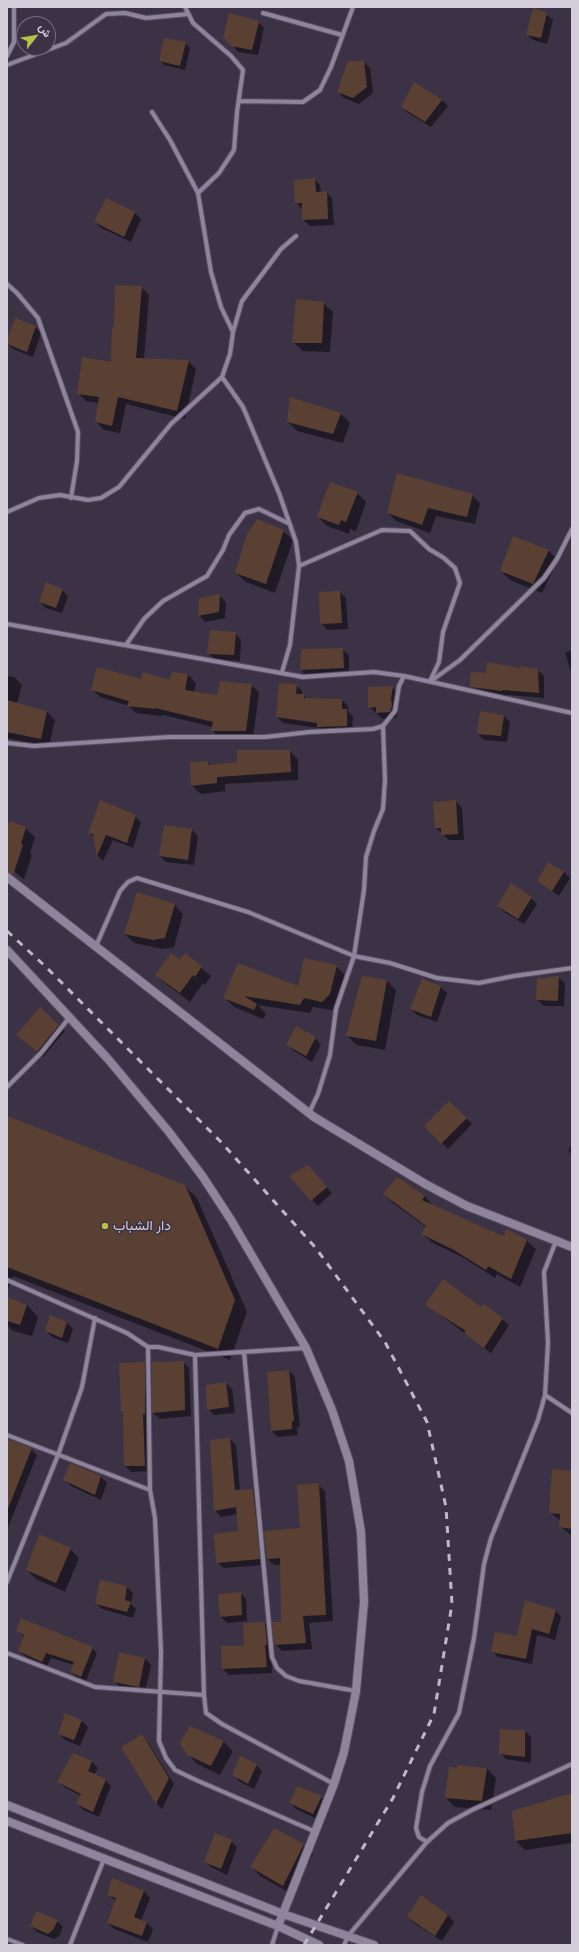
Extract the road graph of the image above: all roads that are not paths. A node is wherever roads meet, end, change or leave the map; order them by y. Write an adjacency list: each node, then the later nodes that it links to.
1 (14, 7): 7 (street)
2 (185, 7): 5 (street)
3 (353, 7): 6 (street)
4 (263, 13): 6 (street)
5 (188, 14): 8 (street); 9 (street)
6 (342, 35): 9 (street)
7 (7, 56)
8 (7, 65)
9 (239, 101): 11 (street)
10 (152, 112): 11 (street)
11 (198, 193): 14 (street)
12 (296, 236): 14 (street)
13 (7, 284): 16 (street)
14 (233, 332): 15 (street)
15 (222, 377): 16 (street); 18 (street)
16 (71, 498): 17 (street)
17 (7, 512)
18 (288, 523): 20 (street); 22 (street)
19 (572, 529): 25 (street)
20 (299, 566): 23 (street); 25 (street)
21 (7, 624): 22 (street)
22 (126, 645): 23 (street)
23 (282, 672): 24 (street)
24 (404, 676): 25 (street); 27 (street)
25 (430, 681): 26 (street)
26 (572, 713)
27 (383, 726): 28 (street); 32 (street)
28 (7, 742)
29 (7, 878): 30 (street)
30 (96, 946): 32 (street); 36 (street)
31 (7, 950): 34 (street)
32 (354, 956): 33 (street); 36 (street)
33 (572, 968)
34 (69, 1018): 35 (street); 42 (street)
35 (7, 1087)
36 (309, 1113): 37 (street)
37 (556, 1241): 38 (street); 45 (street)
38 (572, 1247)
39 (7, 1280): 40 (street)
40 (95, 1318): 41 (street); 48 (street)
41 (148, 1347): 44 (street); 49 (street)
42 (306, 1348): 43 (street); 52 (street)
43 (244, 1352): 44 (street); 52 (street)
44 (194, 1356): 54 (street)
45 (545, 1395): 46 (street); 60 (street)
46 (572, 1413)
47 (7, 1435): 48 (street)
48 (58, 1455): 49 (street); 50 (street)
49 (150, 1490): 53 (street)
50 (7, 1582)
51 (7, 1653): 53 (street)
52 (356, 1691): 56 (street)
53 (159, 1692): 54 (street); 59 (street)
54 (204, 1694): 56 (street)
55 (572, 1764): 60 (street)
56 (334, 1784): 59 (street)
57 (7, 1804): 62 (street)
58 (7, 1821): 61 (street)
59 (316, 1832): 62 (street)
60 (427, 1842): 64 (street)
61 (104, 1859): 63 (street); 67 (street)
62 (283, 1914): 63 (street); 64 (street)
63 (278, 1926): 68 (street); 69 (street)
64 (348, 1936): 70 (street); 71 (street)
65 (7, 1939): 66 (street)
66 (23, 1945)
67 (70, 1945)
68 (272, 1945)
69 (319, 1945)
70 (344, 1945)
71 (374, 1945)

